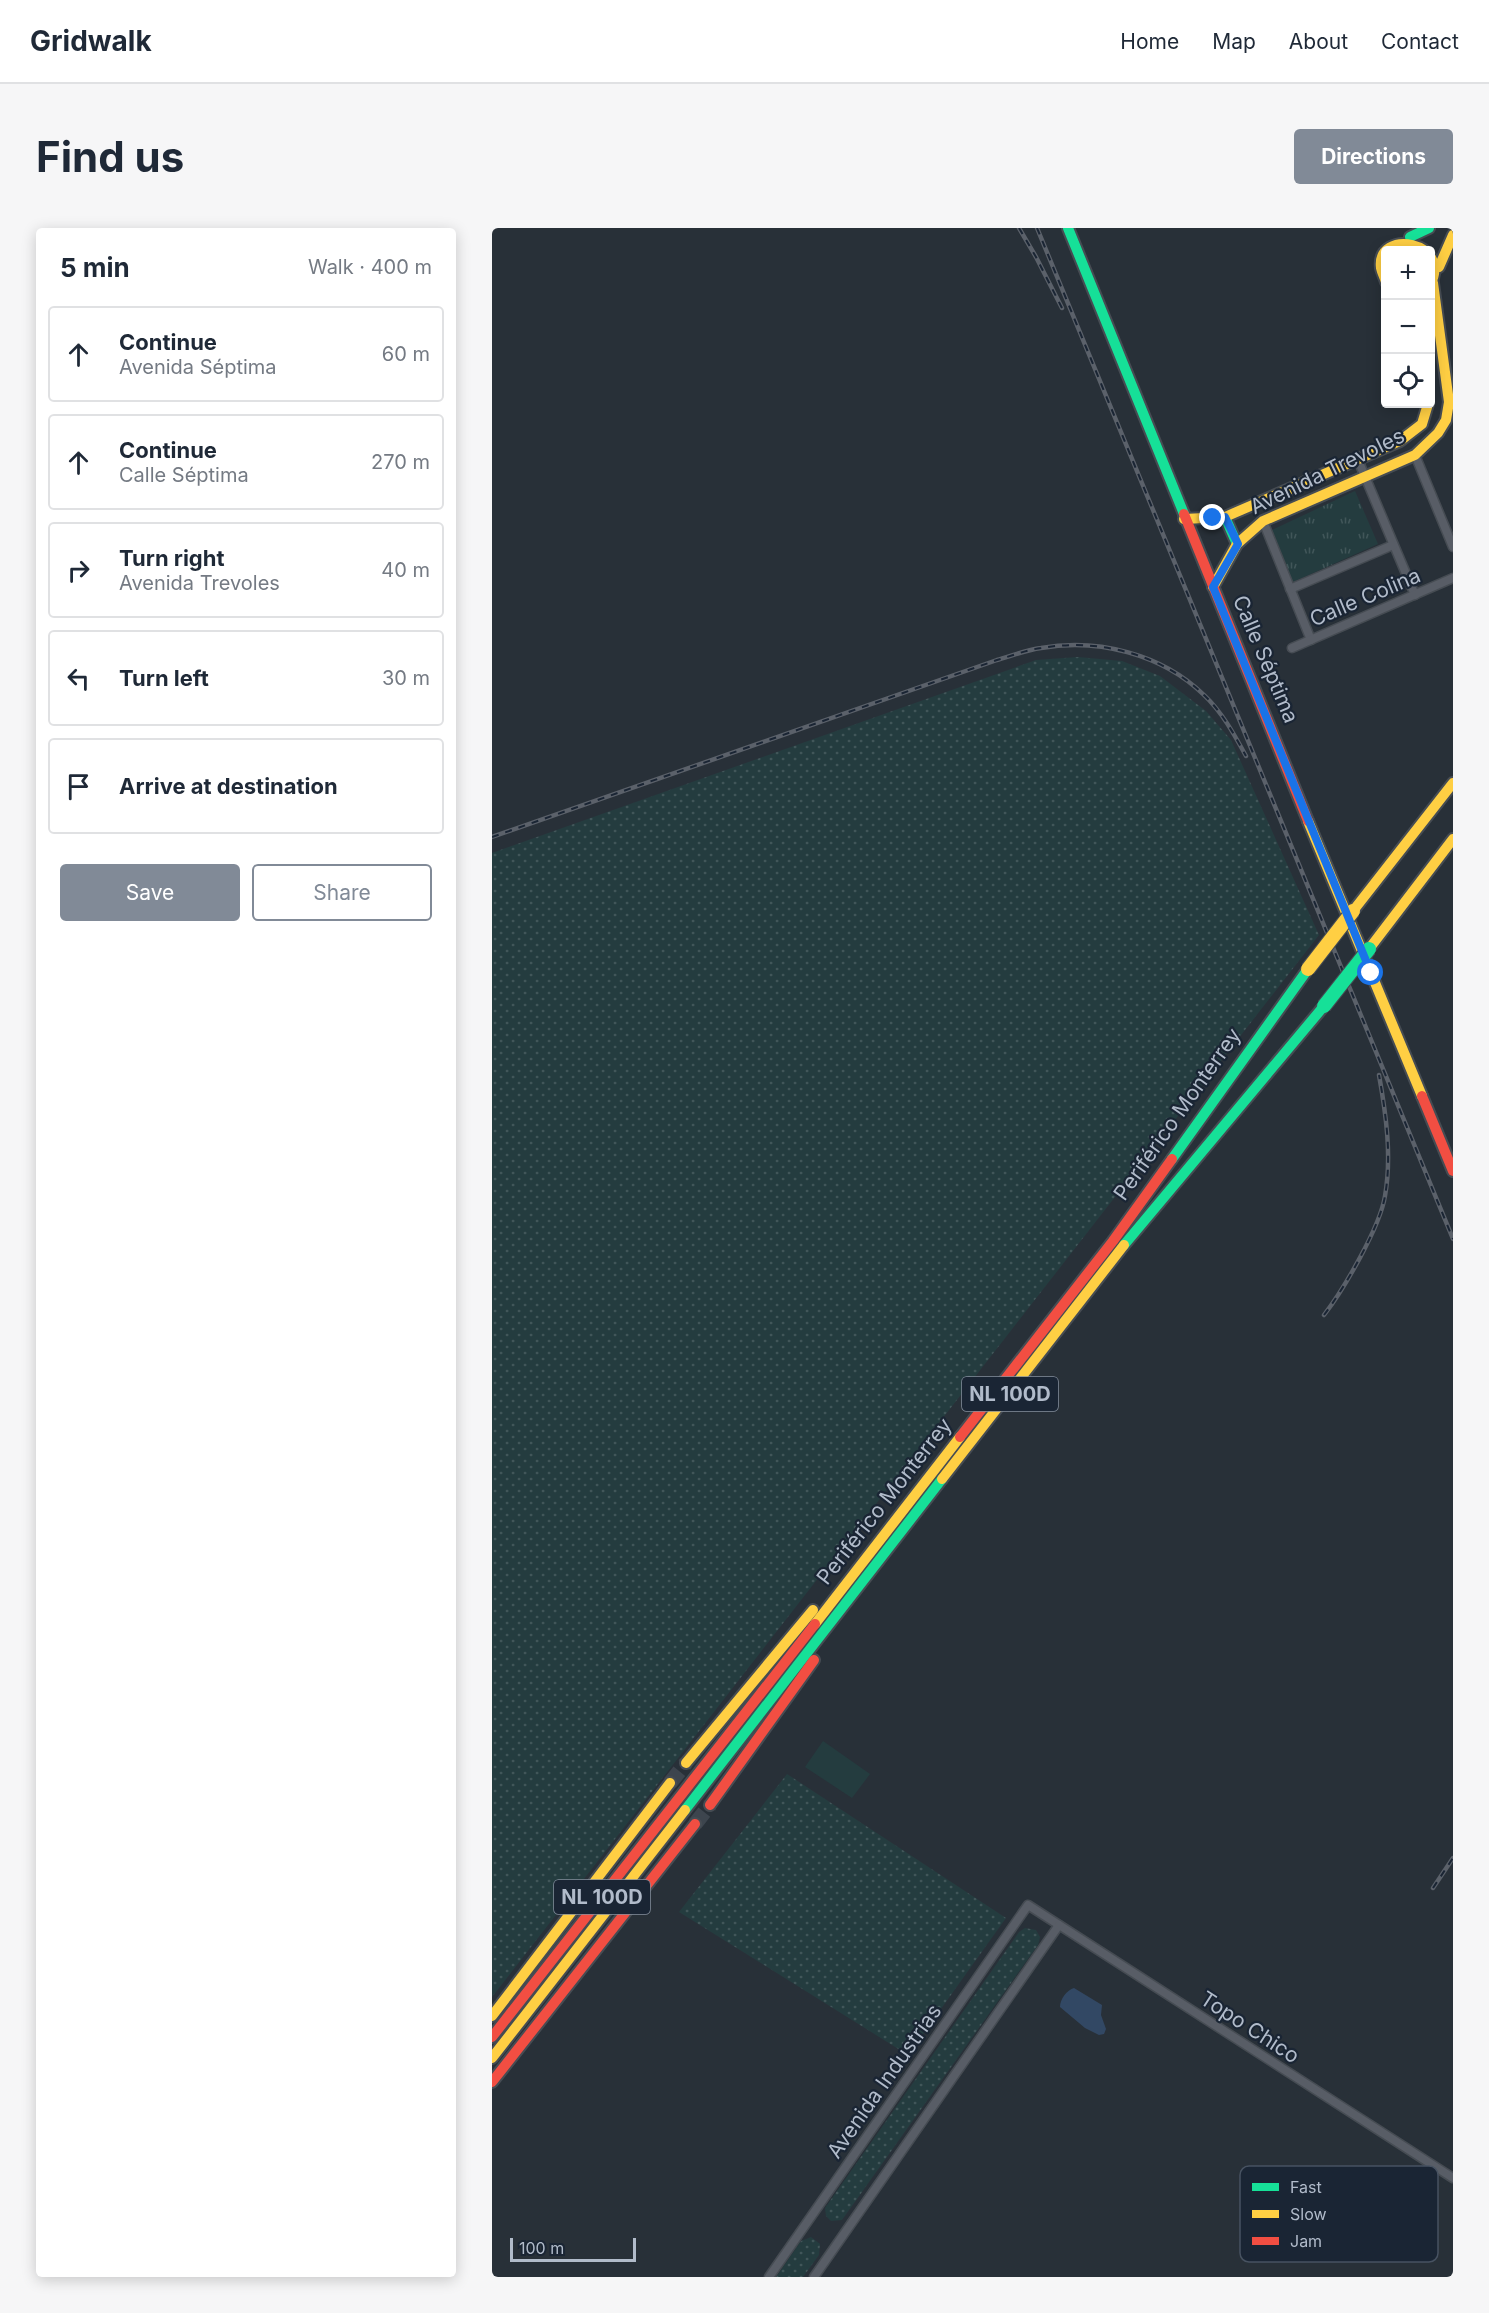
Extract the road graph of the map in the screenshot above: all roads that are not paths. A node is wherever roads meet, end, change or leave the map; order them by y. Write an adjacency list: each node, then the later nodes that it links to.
1 (1068, 228): 15 (main road, Calle Séptima)
2 (1429, 228): 4 (main road)
3 (1453, 235): 6 (main road)
4 (1410, 237): 5 (main road); 6 (main road)
5 (1389, 246)
6 (1438, 267): 7 (main road)
7 (1435, 276)
8 (1434, 300): 9 (main road, Avenida Trevoles)
9 (1451, 406): 11 (main road, Avenida Trevoles)
10 (1427, 408): 12 (main road, Avenida Trevoles)
11 (1415, 455): 13 (main road, Avenida Trevoles); 19 (street)
12 (1358, 460): 13 (street); 14 (main road, Avenida Trevoles)
13 (1364, 475): 16 (main road, Avenida Trevoles); 18 (street)
14 (1225, 517): 15 (main road, Avenida Trevoles); 17 (main road)
15 (1184, 519): 21 (main road, Calle Séptima)
16 (1263, 521): 17 (main road, Avenida Trevoles); 22 (street)
17 (1238, 544): 21 (main road, Avenida Trevoles)
18 (1393, 545): 22 (street); 23 (street)
19 (1453, 548)
20 (1453, 578): 23 (street, Calle Colina)
21 (1213, 587): 28 (main road, Calle Séptima)
22 (1290, 589): 24 (street)
23 (1415, 595): 24 (street, Calle Colina)
24 (1311, 640): 25 (street, Calle Colina)
25 (1292, 648)
26 (1453, 783): 28 (main road, Periférico Monterrey / NL 100D)
27 (1453, 839): 30 (main road, Periférico Monterrey / NL 100D, bridge)
28 (1348, 909): 29 (main road, Calle Séptima); 30 (main road, Periférico Monterrey / NL 100D, bridge)
29 (1453, 1171)
30 (860, 1575): 31 (main road); 33 (main road); 38 (main road, Periférico Monterrey / NL 100D); 39 (main road, Periférico Monterrey / NL 100D)
31 (686, 1763)
32 (670, 1783): 37 (main road)
33 (710, 1805)
34 (695, 1824): 40 (main road)
35 (1028, 1905): 36 (street, Topo Chico); 44 (street, Avenida Industrias)
36 (1059, 1925): 41 (street, Topo Chico); 45 (street)
37 (492, 2016)
38 (492, 2037)
39 (492, 2058)
40 (492, 2082)
41 (1434, 2166)
42 (1438, 2168): 43 (street, Topo Chico)
43 (1453, 2178)
44 (769, 2277)
45 (814, 2277)

